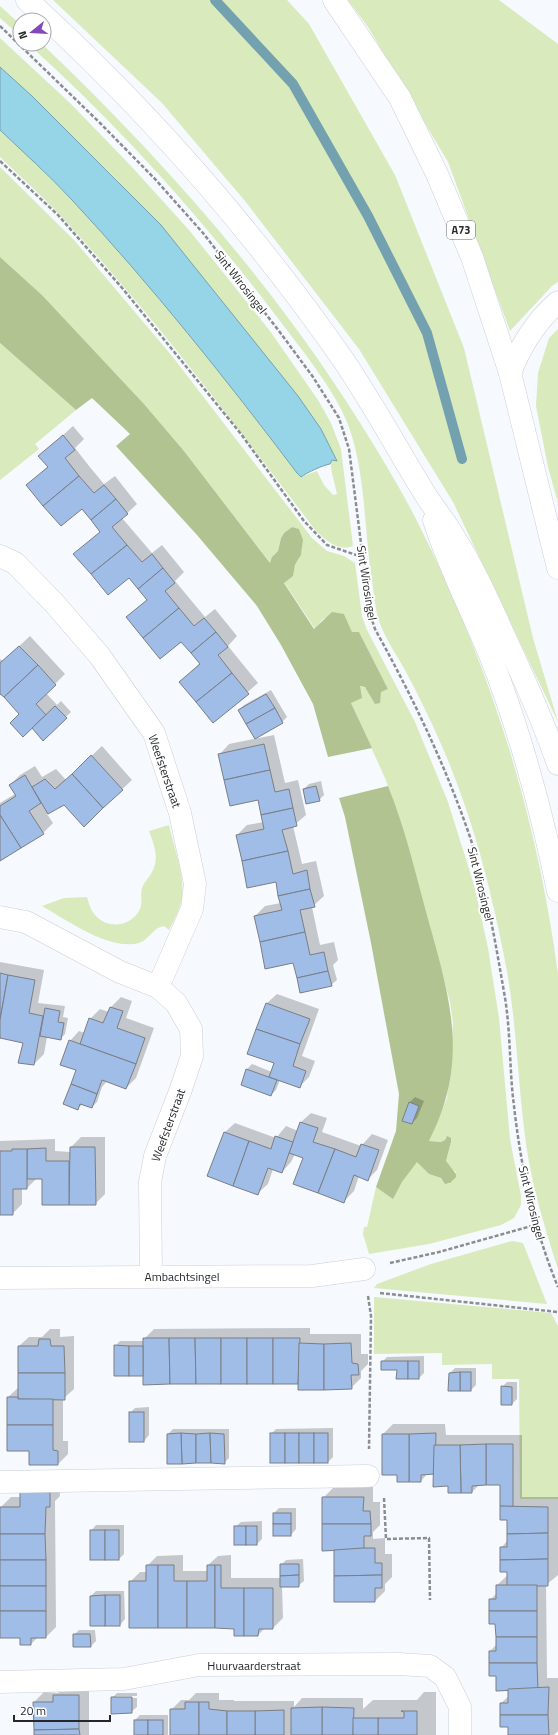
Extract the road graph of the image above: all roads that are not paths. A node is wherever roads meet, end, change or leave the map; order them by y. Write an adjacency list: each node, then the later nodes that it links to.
1 (27, 0): 5 (main road)
2 (334, 0): 4 (main road, A73)
3 (558, 302): 4 (main road)
4 (510, 372): 7 (main road, A73)
5 (426, 496): 8 (main road); 9 (main road)
6 (0, 556): 11 (main road, Weefsterstraat)
7 (558, 568)
8 (558, 764)
9 (558, 891)
10 (0, 917): 11 (main road, Weefsterstraat)
11 (158, 987): 13 (main road, Weefsterstraat)
12 (364, 1269): 13 (main road, Ambachtsingel)
13 (151, 1276): 14 (main road, Ambachtsingel)
14 (0, 1278)
15 (368, 1476): 16 (main road)
16 (0, 1482)
17 (0, 1682): 18 (main road, Huurvaarderstraat)
18 (460, 1735)

